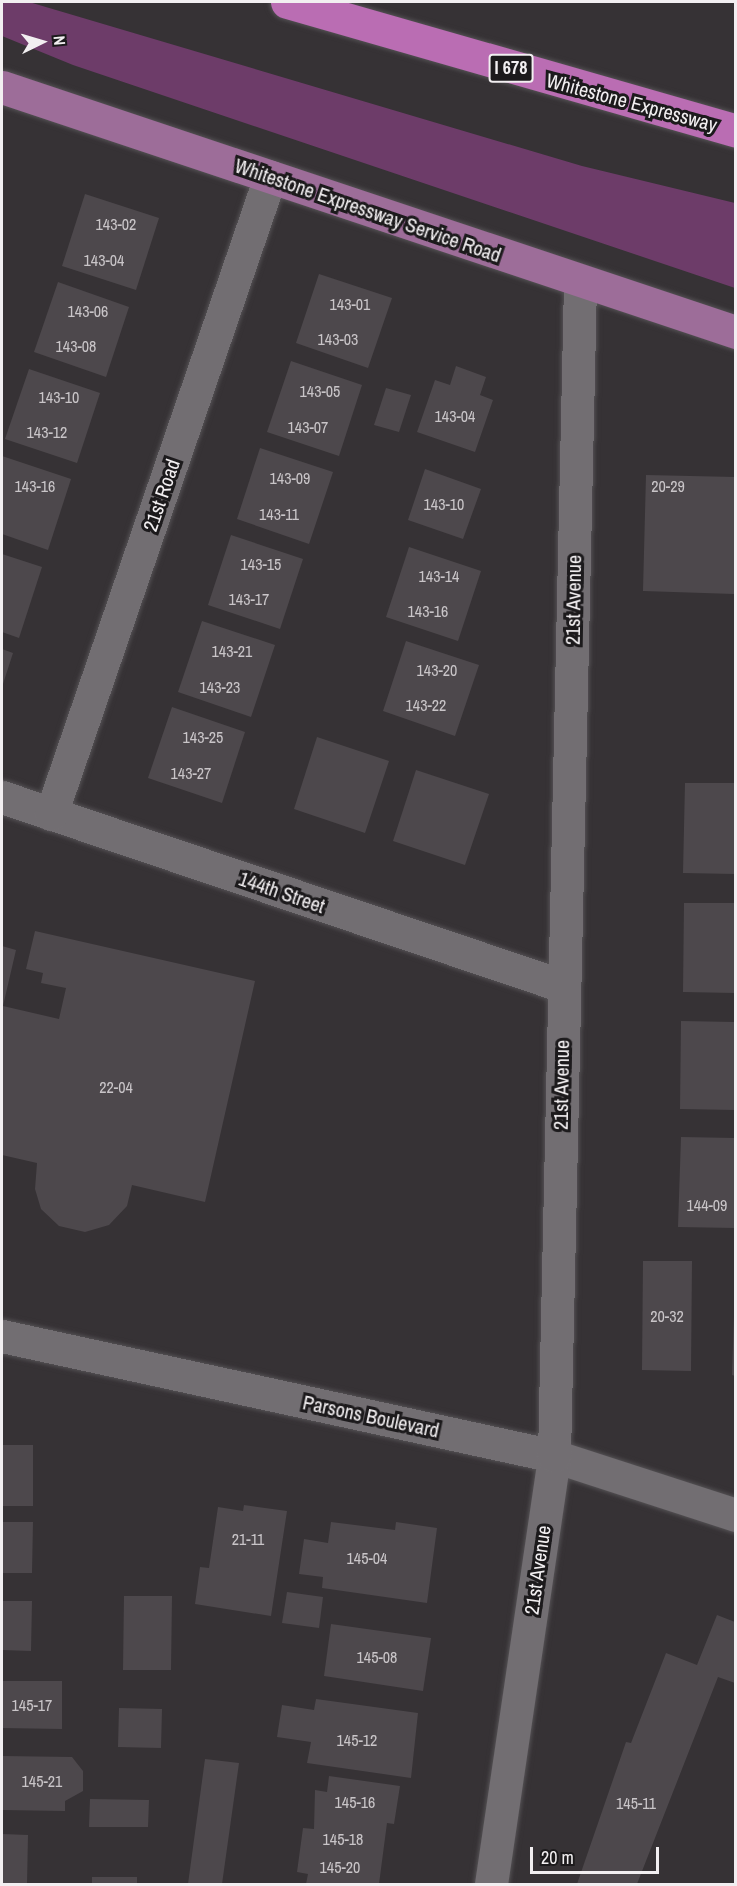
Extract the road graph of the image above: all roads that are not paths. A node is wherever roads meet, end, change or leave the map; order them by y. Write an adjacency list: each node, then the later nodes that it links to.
1 (287, 2): 3 (highway, Whitestone Expressway / I 678)
2 (2, 87): 4 (main road, Whitestone Expressway Service Road)
3 (735, 130)
4 (270, 177): 5 (main road, Whitestone Expressway Service Road); 8 (street, 21st Road)
5 (580, 282): 6 (main road, Whitestone Expressway Service Road); 9 (street, 21st Avenue)
6 (735, 332)
7 (2, 798): 8 (street, 144th Street)
8 (51, 814): 9 (street, 144th Street)
9 (563, 986): 11 (street, 21st Avenue)
10 (2, 1336): 11 (street, Parsons Boulevard)
11 (554, 1456): 12 (street, Parsons Boulevard); 13 (street, 21st Avenue)
12 (735, 1515)
13 (491, 1884)

